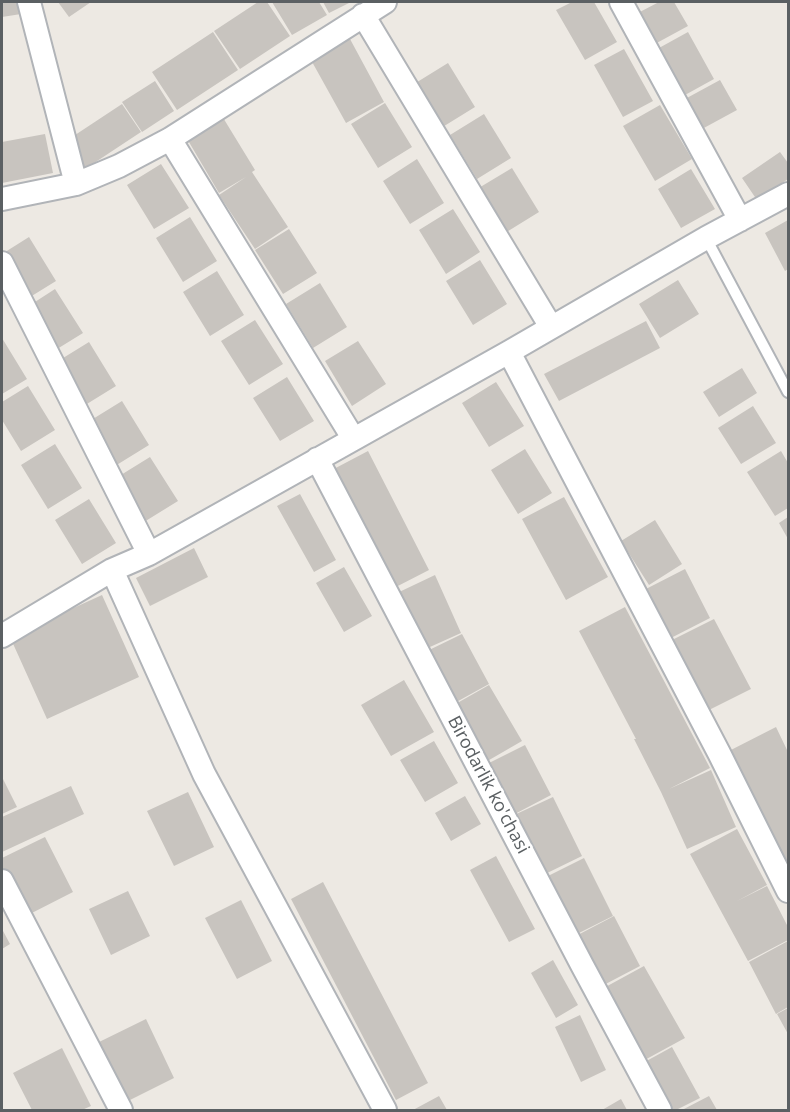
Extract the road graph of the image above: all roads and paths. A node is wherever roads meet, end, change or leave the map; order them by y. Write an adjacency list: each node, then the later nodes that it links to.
1 (29, 2): 6 (street)
2 (385, 2): 4 (street)
3 (621, 2): 9 (street)
4 (363, 15): 5 (street); 12 (street)
5 (170, 139): 6 (street); 15 (street)
6 (76, 184): 8 (street)
7 (789, 194): 9 (street)
8 (2, 199)
9 (740, 220): 10 (street)
10 (706, 238): 12 (street); 14 (lane)
11 (2, 263): 17 (street)
12 (550, 327): 13 (street)
13 (509, 352): 15 (street); 21 (street)
14 (789, 392)
15 (353, 438): 16 (street)
16 (317, 459): 17 (street); 24 (street, Birodarlik ko'chasi)
17 (149, 554): 18 (street)
18 (112, 570): 19 (street); 23 (street)
19 (2, 636)
20 (2, 881): 22 (street)
21 (789, 891)
22 (121, 1110)
23 (385, 1110)
24 (660, 1110)

